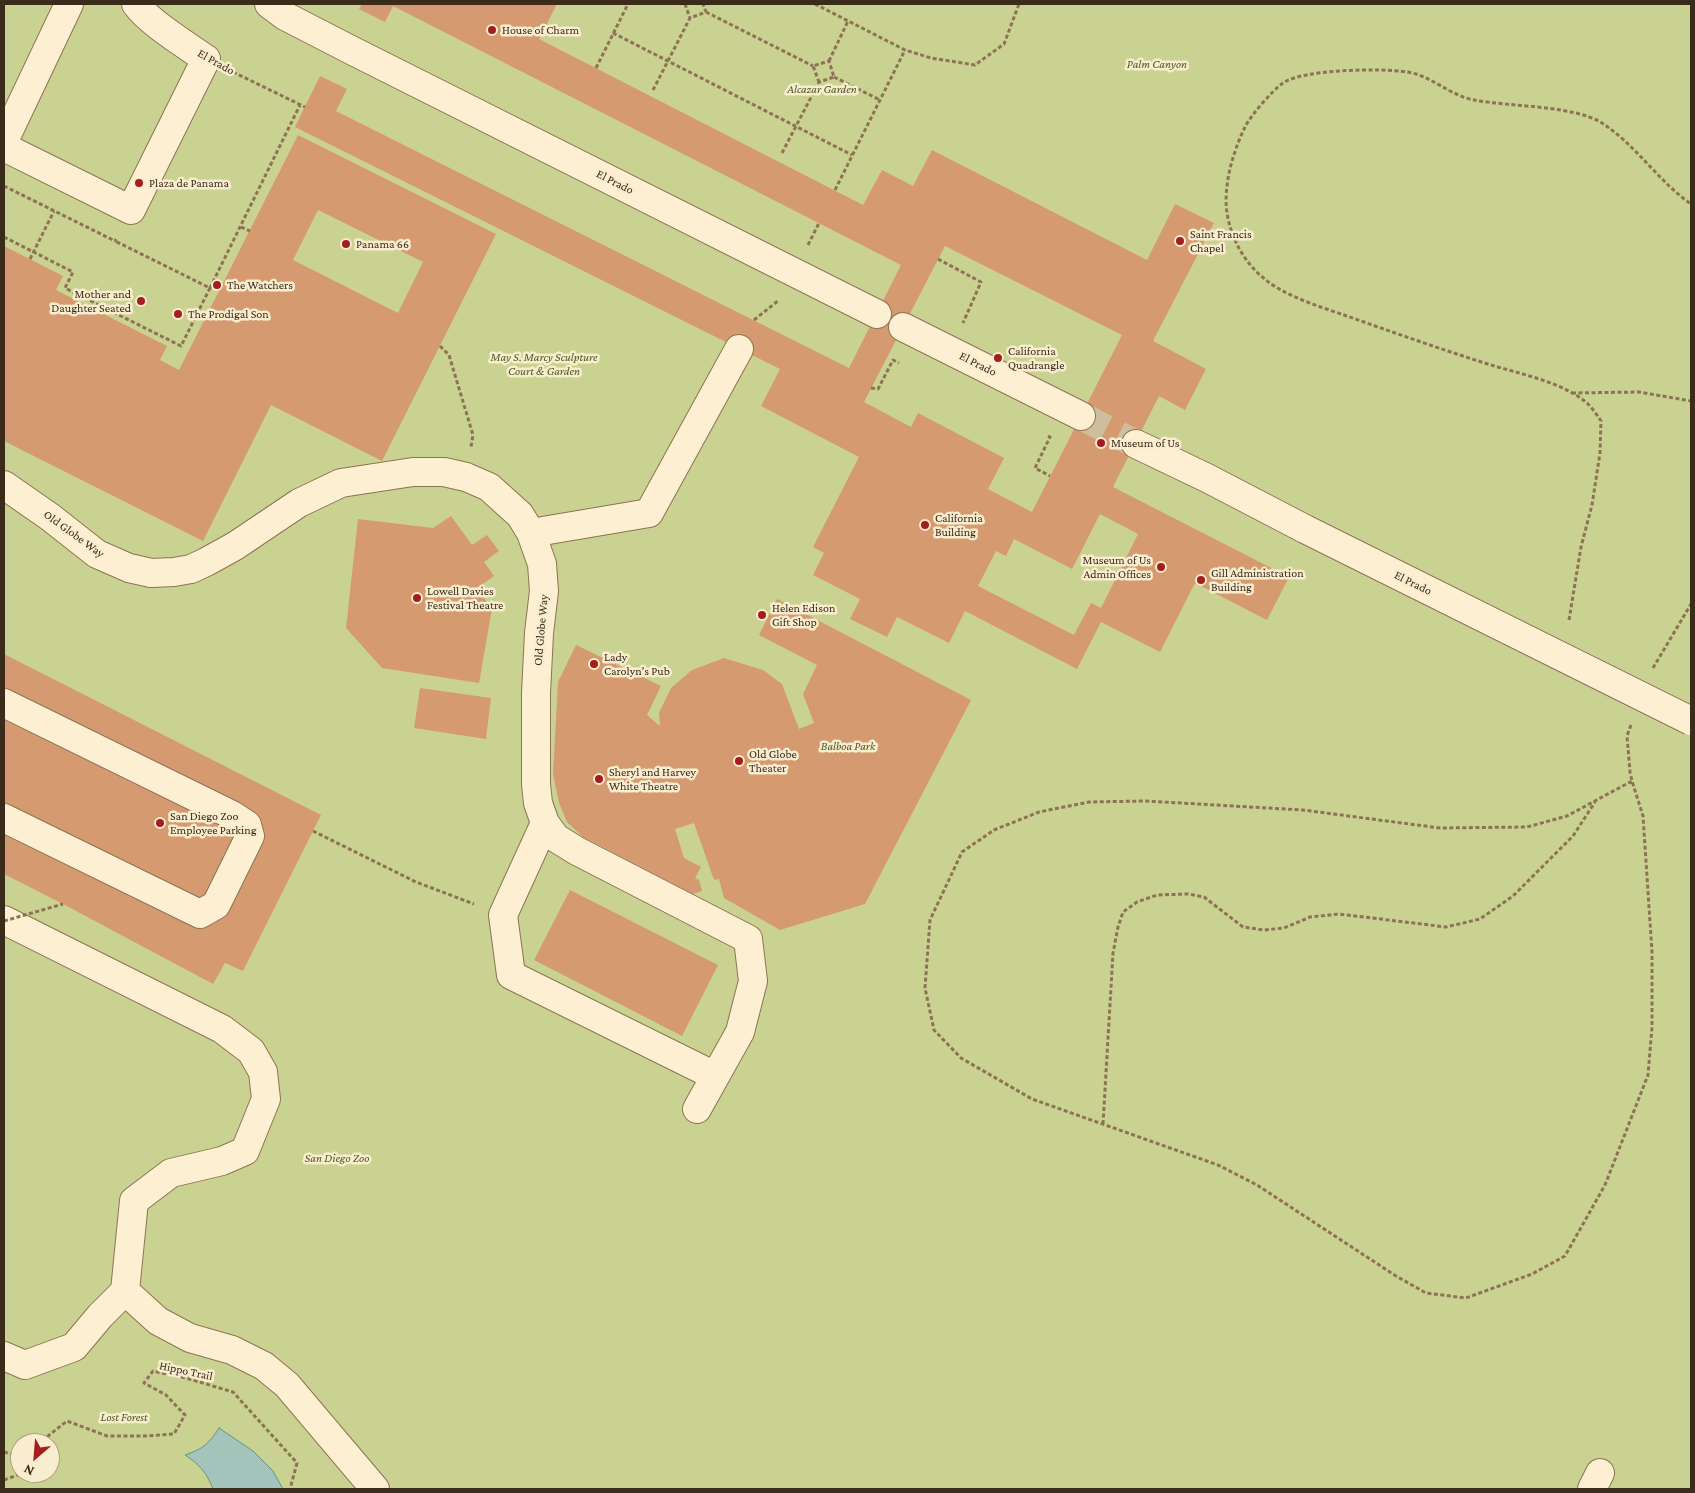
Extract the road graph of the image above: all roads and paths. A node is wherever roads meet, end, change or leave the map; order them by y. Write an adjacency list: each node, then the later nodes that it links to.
1 (69, 4): 24 (street)
2 (136, 4): 14 (street, El Prado)
3 (269, 4): 42 (street, El Prado)
4 (628, 4): 12 (path)
5 (685, 4): 10 (path)
6 (703, 4): 9 (path)
7 (815, 4): 11 (path)
8 (1019, 4): 13 (path)
9 (706, 12): 10 (path); 17 (path)
10 (690, 18): 15 (path)
11 (848, 21): 13 (path); 16 (path)
12 (613, 33): 15 (path); 18 (path)
13 (905, 50): 22 (path)
14 (206, 59): 25 (street); 32 (path, El Prado)
15 (668, 61): 21 (path); 23 (path)
16 (829, 61): 17 (path); 19 (path)
17 (813, 66): 20 (path)
18 (596, 68)
19 (834, 77): 20 (path); 22 (path)
20 (819, 82): 23 (path)
21 (653, 90)
22 (880, 100): 27 (path)
23 (796, 126): 26 (path); 27 (path)
24 (4, 141)
25 (4, 146)
26 (782, 153)
27 (852, 155): 28 (path)
28 (835, 190)
29 (1691, 204): 50 (path)
30 (48, 223): 37 (path)
31 (819, 223): 36 (path)
32 (241, 226): 33 (path); 40 (path)
33 (250, 230)
34 (4, 237): 37 (path)
35 (116, 241): 40 (path)
36 (806, 250)
37 (33, 252): 38 (path); 40 (path)
38 (30, 259)
39 (938, 259): 45 (path)
40 (210, 288)
41 (781, 298): 43 (path)
42 (877, 314)
43 (754, 320)
44 (903, 326): 52 (street, El Prado)
45 (962, 326)
46 (440, 346): 56 (path)
47 (739, 349): 58 (street)
48 (902, 364): 49 (path)
49 (871, 388)
50 (1572, 393): 51 (path); 59 (path)
51 (1691, 401)
52 (1081, 416)
53 (1041, 433): 55 (path)
54 (1136, 444): 61 (street, El Prado, bridge)
55 (1050, 476)
56 (466, 477): 57 (street, Old Globe Way); 58 (street, Old Globe Way)
57 (4, 485)
58 (532, 533): 64 (street, Old Globe Way)
59 (1569, 620)
60 (4, 703): 63 (street)
61 (1691, 721)
62 (1595, 801): 71 (path); 71 (path); 71 (path)
63 (4, 818)
64 (545, 823): 67 (street); 69 (street, Old Globe Way)
65 (313, 832): 67 (path)
66 (63, 904): 68 (path, bridge)
67 (503, 915): 69 (street)
68 (4, 920): 72 (street)
69 (716, 1076): 70 (street)
70 (697, 1109)
71 (1103, 1124)
72 (125, 1291): 73 (street); 76 (street)
73 (4, 1356)
74 (52, 1433): 75 (path, Hippo Trail)
75 (290, 1489)
76 (375, 1489)

